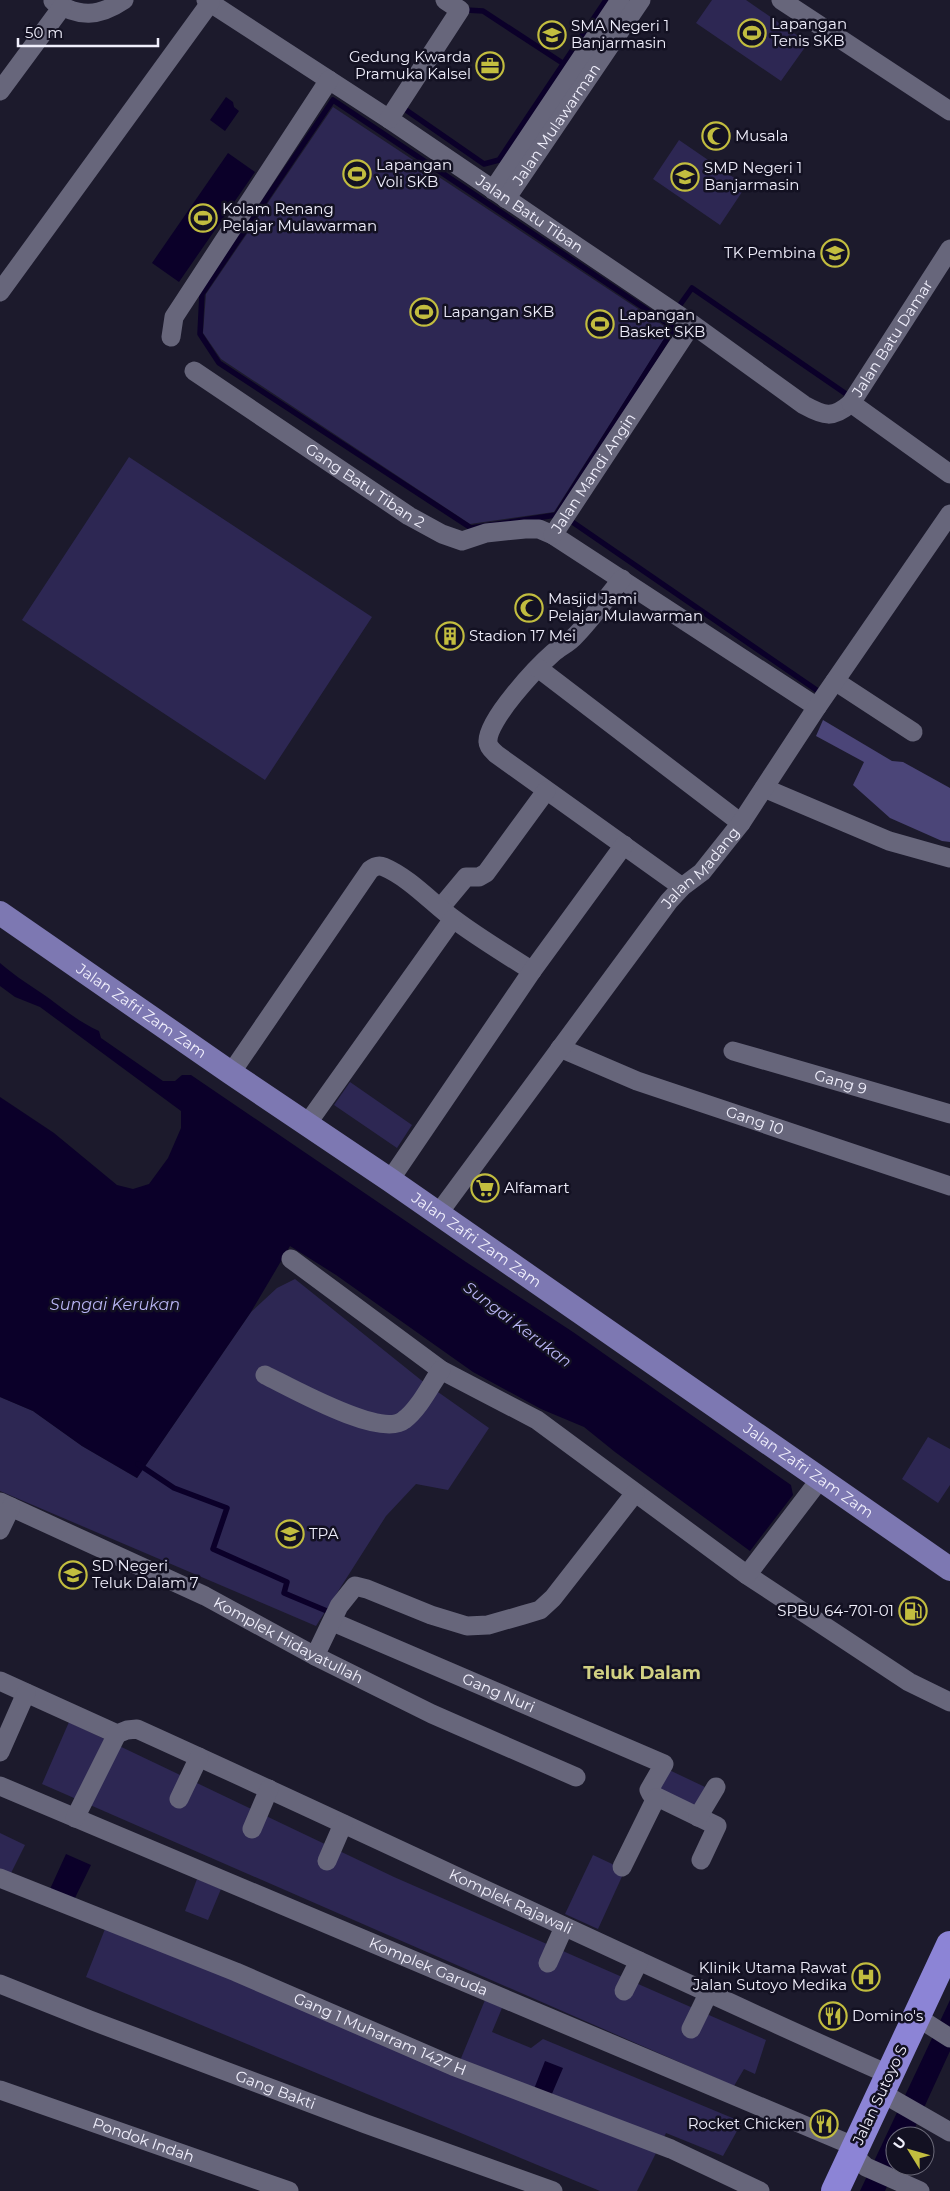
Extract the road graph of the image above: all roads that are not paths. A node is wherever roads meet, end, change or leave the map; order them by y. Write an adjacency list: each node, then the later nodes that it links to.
1 (124, 0): 7 (street)
2 (445, 0): 11 (street)
3 (620, 0): 12 (street, Jalan Mulawarman)
4 (641, 0): 12 (street, Jalan Mulawarman)
5 (781, 0): 10 (street)
6 (208, 1): 8 (street, Jalan Batu Tiban); 14 (street)
7 (57, 4): 9 (street)
8 (329, 80): 11 (street, Jalan Batu Tiban); 16 (street)
9 (0, 91)
10 (950, 111)
11 (390, 119): 12 (street, Jalan Batu Tiban)
12 (499, 195): 15 (street, Jalan Batu Tiban)
13 (950, 249): 18 (street, Jalan Batu Damar)
14 (0, 292)
15 (692, 324): 18 (street, Jalan Batu Tiban); 21 (street, Jalan Mandi Angin)
16 (171, 337)
17 (194, 371): 21 (street, Gang Batu Tiban 2)
18 (851, 403): 19 (street)
19 (950, 474)
20 (950, 514): 24 (street, Jalan Madang)
21 (553, 535): 22 (street, Jalan Mandi Angin)
22 (622, 579): 23 (street); 25 (street, Jalan Mandi Angin)
23 (538, 668): 28 (street); 29 (street)
24 (835, 681): 25 (street, Jalan Madang); 26 (street)
25 (817, 707): 27 (street, Jalan Madang)
26 (913, 732)
27 (764, 788): 29 (street, Jalan Madang); 31 (street)
28 (546, 791): 30 (street); 34 (street)
29 (740, 823): 32 (street, Jalan Madang)
30 (624, 846): 32 (street); 35 (street)
31 (950, 858)
32 (682, 887): 36 (street, Jalan Madang)
33 (0, 913): 38 (main road, Jalan Zafri Zam Zam)
34 (447, 913): 35 (street); 38 (street); 40 (street)
35 (532, 971): 41 (street)
36 (560, 1048): 42 (street, Gang 10); 43 (street, Jalan Madang)
37 (733, 1051): 39 (street, Gang 9)
38 (232, 1074): 40 (main road, Jalan Zafri Zam Zam)
39 (950, 1114)
40 (307, 1124): 41 (main road, Jalan Zafri Zam Zam)
41 (390, 1180): 43 (main road, Jalan Zafri Zam Zam)
42 (950, 1186)
43 (438, 1214): 47 (main road, Jalan Zafri Zam Zam)
44 (291, 1259): 45 (street)
45 (441, 1370): 46 (street); 48 (street)
46 (265, 1375)
47 (820, 1478): 51 (main road, Jalan Zafri Zam Zam); 52 (street)
48 (635, 1493): 52 (street); 53 (street)
49 (5, 1505): 50 (street); 54 (street, Komplek Hidayatullah)
50 (0, 1530)
51 (950, 1569)
52 (746, 1575): 57 (street)
53 (335, 1615): 54 (street); 65 (street, Gang Nuri)
54 (315, 1656): 61 (street, Komplek Hidayatullah)
55 (0, 1681): 56 (street, Komplek Rajawali)
56 (26, 1693): 58 (street, Komplek Rajawali); 59 (street)
57 (950, 1702)
58 (125, 1732): 60 (street, Komplek Rajawali); 68 (street)
59 (0, 1752)
60 (199, 1757): 64 (street, Komplek Rajawali); 66 (street)
61 (576, 1777)
62 (0, 1786): 68 (street, Komplek Garuda)
63 (716, 1787): 67 (street)
64 (269, 1790): 69 (street, Komplek Rajawali); 70 (street)
65 (656, 1798): 67 (street); 73 (street)
66 (179, 1799)
67 (698, 1817): 72 (street)
68 (75, 1818): 88 (street, Komplek Garuda)
69 (343, 1824): 71 (street); 75 (street, Komplek Rajawali)
70 (252, 1829)
71 (327, 1860)
72 (701, 1860)
73 (622, 1867)
74 (0, 1878): 92 (street, Gang 1 Muharram 1427 H)
75 (564, 1927): 77 (street, Komplek Rajawali); 78 (street)
76 (950, 1945): 82 (highway, Jalan Sutoyo S)
77 (639, 1961): 80 (street); 81 (street, Komplek Rajawali)
78 (548, 1963)
79 (0, 1984): 91 (street, Gang Bakti)
80 (624, 1991)
81 (709, 1992): 83 (street); 86 (street, Komplek Rajawali)
82 (924, 2022): 84 (street); 86 (highway, Jalan Sutoyo S)
83 (691, 2029)
84 (950, 2038)
85 (0, 2090): 90 (street, Pondok Indah)
86 (890, 2090): 87 (street, Komplek Rajawali); 88 (highway, Jalan Sutoyo S)
87 (950, 2132)
88 (858, 2156): 89 (highway, Jalan Sutoyo S); 93 (street, Komplek Garuda)
89 (842, 2188)
90 (289, 2191)
91 (554, 2191)
92 (760, 2191)
93 (920, 2191)

